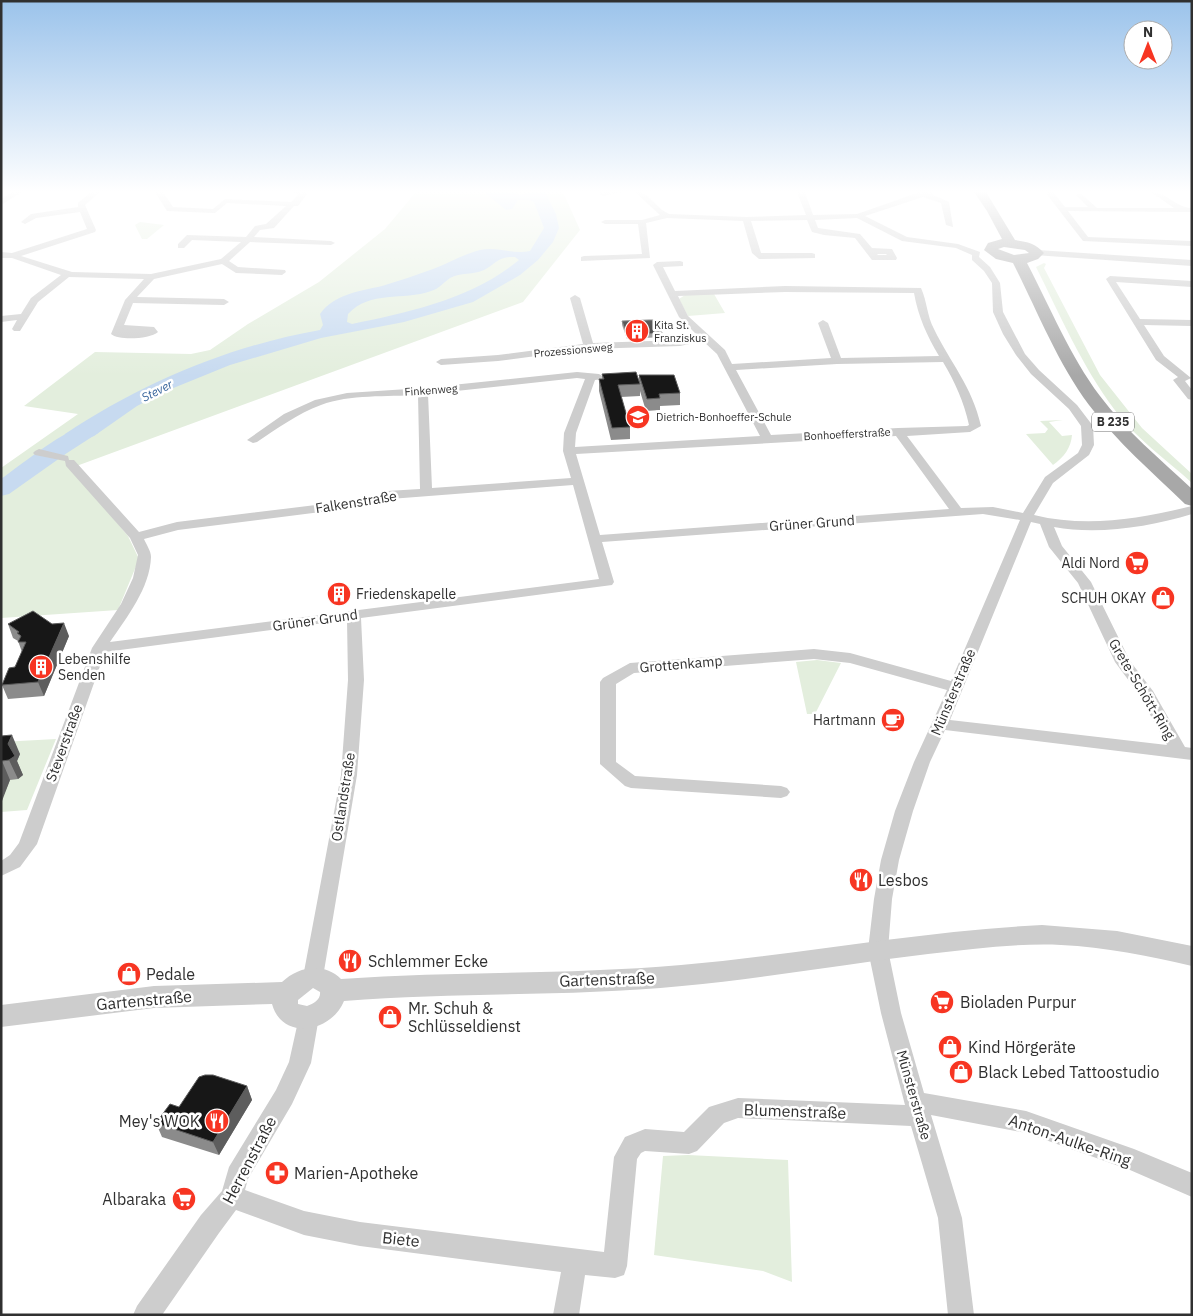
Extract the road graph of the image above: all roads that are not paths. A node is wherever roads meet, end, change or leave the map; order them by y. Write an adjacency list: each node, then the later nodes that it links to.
1 (22, 253): 14 (street)
2 (233, 253): 18 (street)
3 (647, 253): 16 (street)
4 (756, 253): 15 (street)
5 (872, 253): 6 (street)
6 (890, 253)
7 (982, 253): 12 (street)
8 (1015, 253): 56 (main road, B 235)
9 (1021, 253): 10 (main road)
10 (1037, 253)
11 (1043, 253): 19 (street)
12 (977, 254): 58 (street, Münsterstraße)
13 (1, 255): 14 (street)
14 (14, 256): 17 (street)
15 (812, 256)
16 (584, 259)
17 (23, 260): 21 (street); 23 (street)
18 (224, 262): 22 (street); 24 (street)
19 (1192, 263)
20 (680, 264): 26 (street)
21 (9, 265)
22 (282, 272)
23 (67, 274): 24 (street); 30 (street)
24 (151, 277): 28 (street)
25 (1192, 284): 34 (street)
26 (672, 294): 38 (street); 40 (street, Bonhoefferstraße)
27 (574, 298): 39 (street)
28 (130, 300): 29 (street); 35 (street)
29 (224, 302)
30 (24, 317): 31 (street); 37 (street)
31 (1, 319)
32 (823, 322): 41 (street)
33 (1192, 323): 36 (street)
34 (1140, 326): 36 (street); 46 (street)
35 (119, 328)
36 (1184, 328)
37 (17, 329)
38 (705, 338): 39 (street, Prozessionsweg); 43 (street)
39 (589, 346): 42 (street, Prozessionsweg)
40 (946, 359): 41 (street); 49 (street, Bonhoefferstraße)
41 (837, 361): 43 (street)
42 (441, 362)
43 (730, 367): 50 (street)
44 (591, 377): 45 (street, Finkenweg); 47 (street, Finkenweg); 52 (street)
45 (610, 377)
46 (1189, 378): 48 (street)
47 (423, 391): 51 (street, Finkenweg); 55 (street)
48 (1190, 392)
49 (898, 431): 50 (street, Bonhoefferstraße); 57 (street)
50 (766, 438): 52 (street, Bonhoefferstraße)
51 (253, 440)
52 (569, 451): 54 (street, Grüner Grund)
53 (39, 454): 60 (street, Steverstraße)
54 (578, 481): 55 (street, Falkenstraße); 61 (street, Grüner Grund)
55 (426, 492): 60 (street, Falkenstraße)
56 (1188, 508): 59 (street)
57 (958, 512): 58 (street, Grüner Grund); 61 (street, Grüner Grund)
58 (1027, 517): 59 (street); 64 (street, Münsterstraße)
59 (1045, 522): 66 (street, Grete-Schött-Ring)
60 (136, 536): 63 (street, Steverstraße)
61 (595, 539): 62 (street, Grüner Grund)
62 (354, 614): 63 (street, Grüner Grund); 71 (street, Ostlandstraße)
63 (99, 648): 68 (street, Steverstraße)
64 (956, 687): 65 (street, Münsterstraße); 67 (street, Grottenkamp)
65 (940, 724): 66 (street, Grete-Schött-Ring); 69 (street, Münsterstraße)
66 (1186, 753)
67 (781, 792)
68 (1, 869)
69 (878, 950): 70 (street); 72 (street, Gartenstraße); 76 (street, Münsterstraße)
70 (1192, 956)
71 (313, 977): 72 (street); 73 (street)
72 (333, 991): 75 (street)
73 (287, 993): 74 (street, Gartenstraße); 75 (street)
74 (1, 1016)
75 (309, 1017): 78 (street, Herrenstraße)
76 (918, 1109): 77 (street, Anton-Aulke-Ring); 79 (street, Blumenstraße); 82 (street, Münsterstraße)
77 (1192, 1185)
78 (232, 1198): 79 (street, Biete); 80 (street, Herrenstraße)
79 (575, 1261): 81 (street)
80 (146, 1315)
81 (566, 1315)
82 (961, 1315)

